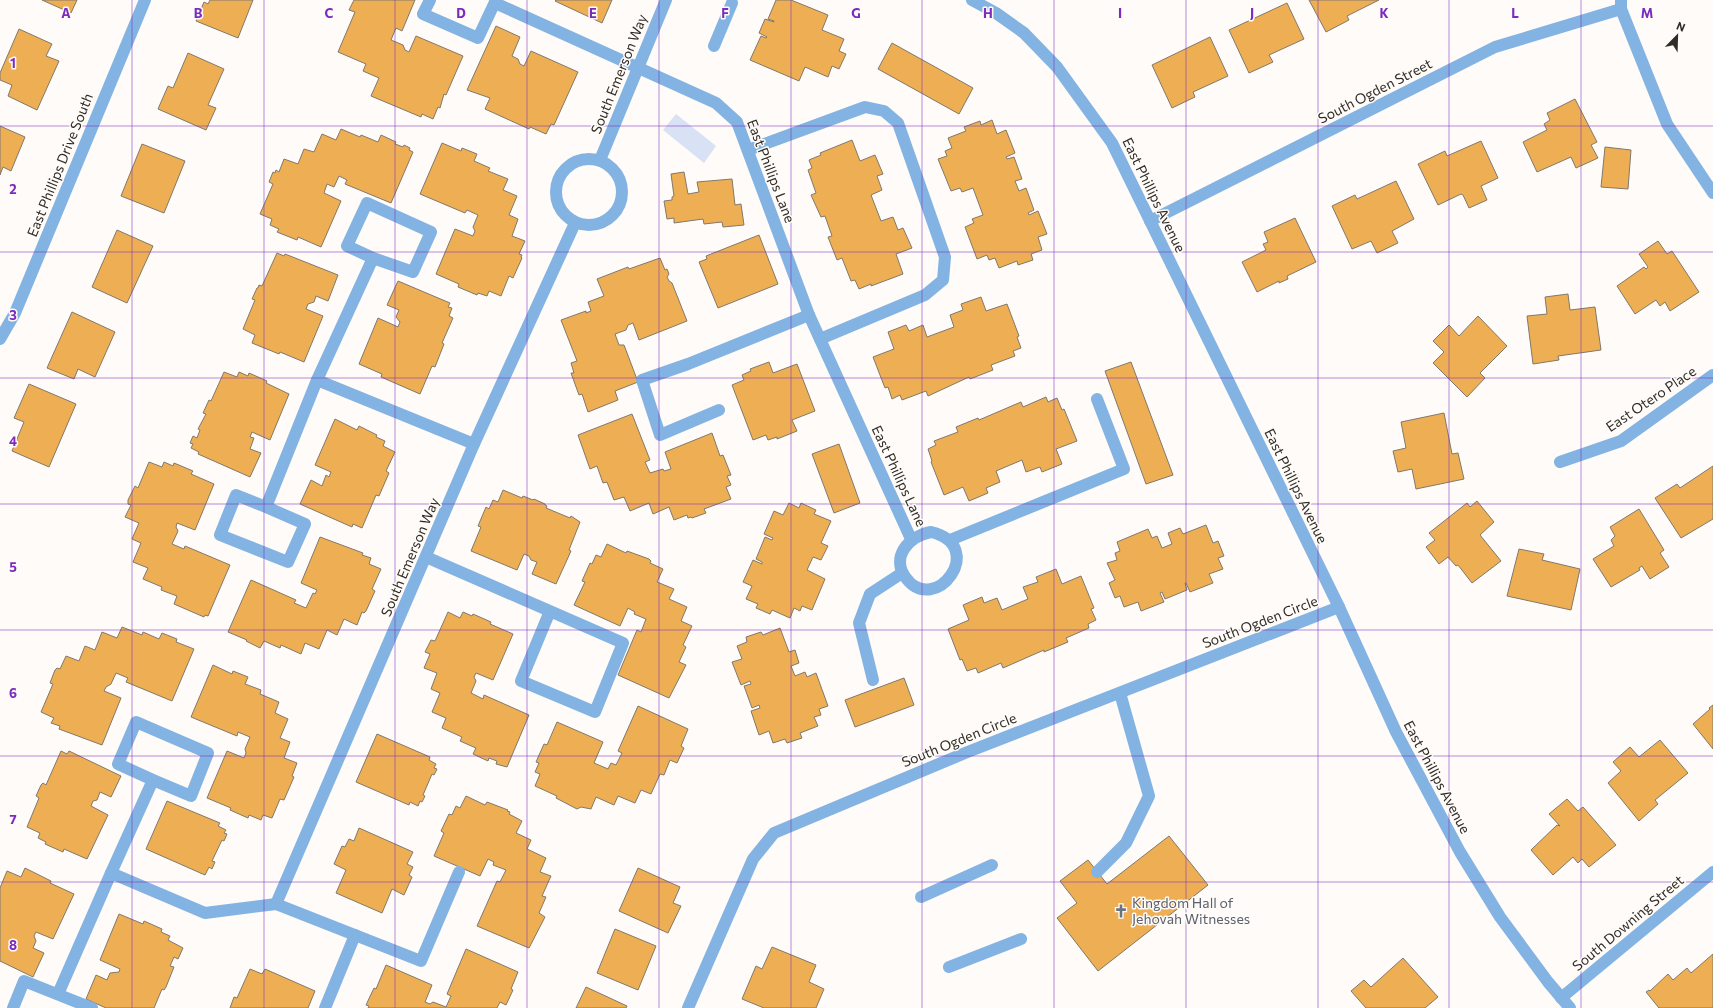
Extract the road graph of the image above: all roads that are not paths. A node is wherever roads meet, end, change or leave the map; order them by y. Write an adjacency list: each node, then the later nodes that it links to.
1 (145, 0): 17 (street, East Phillips Drive South)
2 (430, 0): 6 (street)
3 (666, 0): 9 (street, South Emerson Way)
4 (972, 0): 13 (street, East Phillips Avenue)
5 (730, 1): 8 (street)
6 (495, 2): 9 (street, East Phillips Lane)
7 (1621, 4): 12 (street); 13 (street, South Ogden Street)
8 (714, 46)
9 (637, 68): 10 (street, East Phillips Lane); 11 (street, South Emerson Way)
10 (748, 150): 16 (street, East Phillips Lane); 18 (street)
11 (600, 160): 14 (street); 14 (street)
12 (1713, 193)
13 (1150, 221): 30 (street, East Phillips Avenue)
14 (575, 223): 23 (street, South Emerson Way)
15 (374, 258): 15 (street); 20 (street)
16 (809, 315): 18 (street, East Phillips Lane); 22 (street)
17 (0, 339)
18 (820, 339): 26 (street, East Phillips Lane)
19 (1713, 375): 24 (street, East Otero Place)
20 (317, 380): 23 (street); 25 (street)
21 (1097, 399): 27 (street)
22 (719, 410)
23 (474, 444): 28 (street, South Emerson Way)
24 (1560, 462)
25 (266, 507): 25 (street)
26 (911, 539): 27 (street); 29 (street)
27 (950, 540): 29 (street)
28 (426, 557): 31 (street); 41 (street, South Emerson Way)
29 (902, 574): 32 (street)
30 (1339, 607): 33 (street, South Ogden Circle); 46 (street, East Phillips Avenue)
31 (550, 611): 31 (street)
32 (873, 680)
33 (1120, 693): 37 (street); 50 (street, South Ogden Circle)
34 (153, 780): 34 (street); 39 (street)
35 (992, 865): 40 (street)
36 (459, 872): 42 (street)
37 (1098, 872)
38 (1713, 872): 46 (street, South Downing Street)
39 (111, 873): 41 (street); 45 (street)
40 (921, 897)
41 (276, 904): 42 (street)
42 (355, 935): 49 (street)
43 (1021, 939): 44 (street)
44 (949, 967)
45 (58, 994): 47 (street); 48 (street)
46 (1561, 998): 51 (street, East Phillips Avenue)
47 (13, 1008)
48 (92, 1008)
49 (325, 1008)
50 (688, 1008)
51 (1570, 1008)

